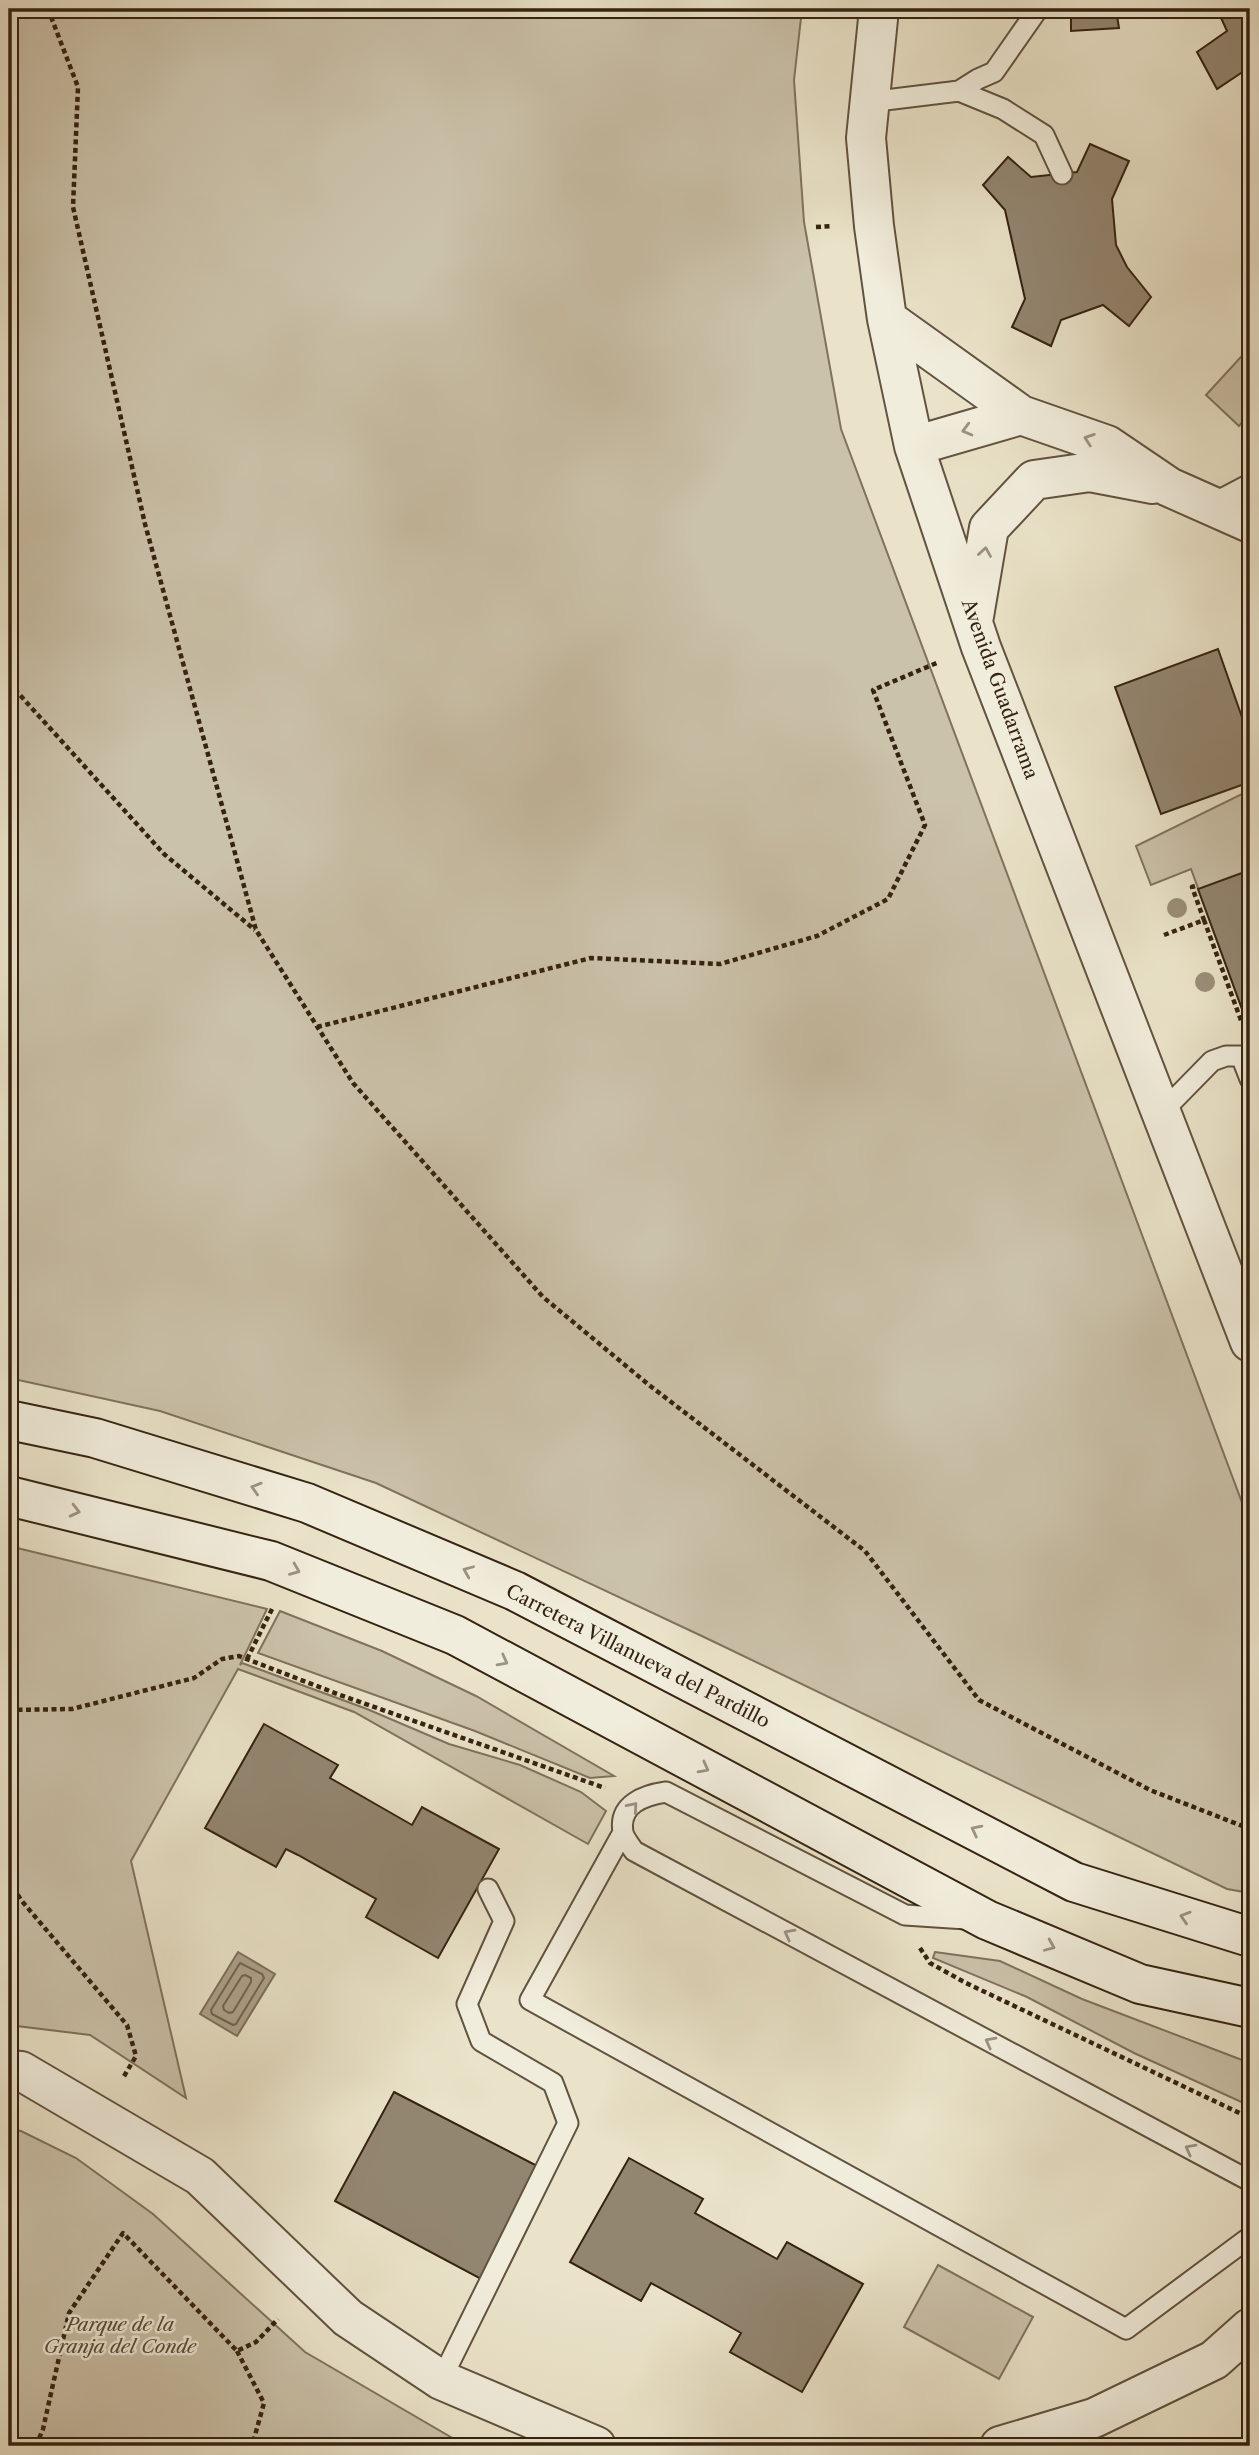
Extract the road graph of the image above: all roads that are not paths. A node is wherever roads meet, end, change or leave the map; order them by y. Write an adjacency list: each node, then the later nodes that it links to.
1 (879, 9): 4 (street, Avenida Guadarrama)
2 (1038, 9): 3 (lane)
3 (958, 91): 4 (lane); 5 (lane)
4 (869, 102): 6 (street, Avenida Guadarrama)
5 (1062, 174)
6 (887, 320): 7 (street); 8 (street, Avenida Guadarrama)
7 (1021, 415): 8 (street, one-way to 8); 10 (street, one-way to 7)
8 (914, 446): 13 (street, Avenida Guadarrama)
9 (1250, 484): 11 (lane)
10 (1169, 487): 11 (street); 13 (street, one-way to 10)
11 (1210, 505): 12 (street)
12 (1250, 523)
13 (974, 620): 15 (street, Avenida Guadarrama)
14 (1250, 1079): 15 (lane)
15 (1162, 1112): 16 (street, Avenida Guadarrama)
16 (1250, 1342)
17 (9, 1420): 22 (street, Carretera Villanueva del Pardillo, one-way to 17)
18 (9, 1496): 21 (street, one-way to 21)
19 (622, 1834): 21 (lane, one-way to 21); 25 (lane, one-way to 19); 26 (lane)
20 (488, 1889): 28 (lane)
21 (987, 1920): 23 (street, one-way to 23)
22 (1250, 1937)
23 (1250, 2008)
24 (9, 2070): 28 (street)
25 (1250, 2181)
26 (1250, 2237)
27 (1250, 2328): 30 (street)
28 (441, 2380): 29 (street)
29 (596, 2446)
30 (1000, 2446)

